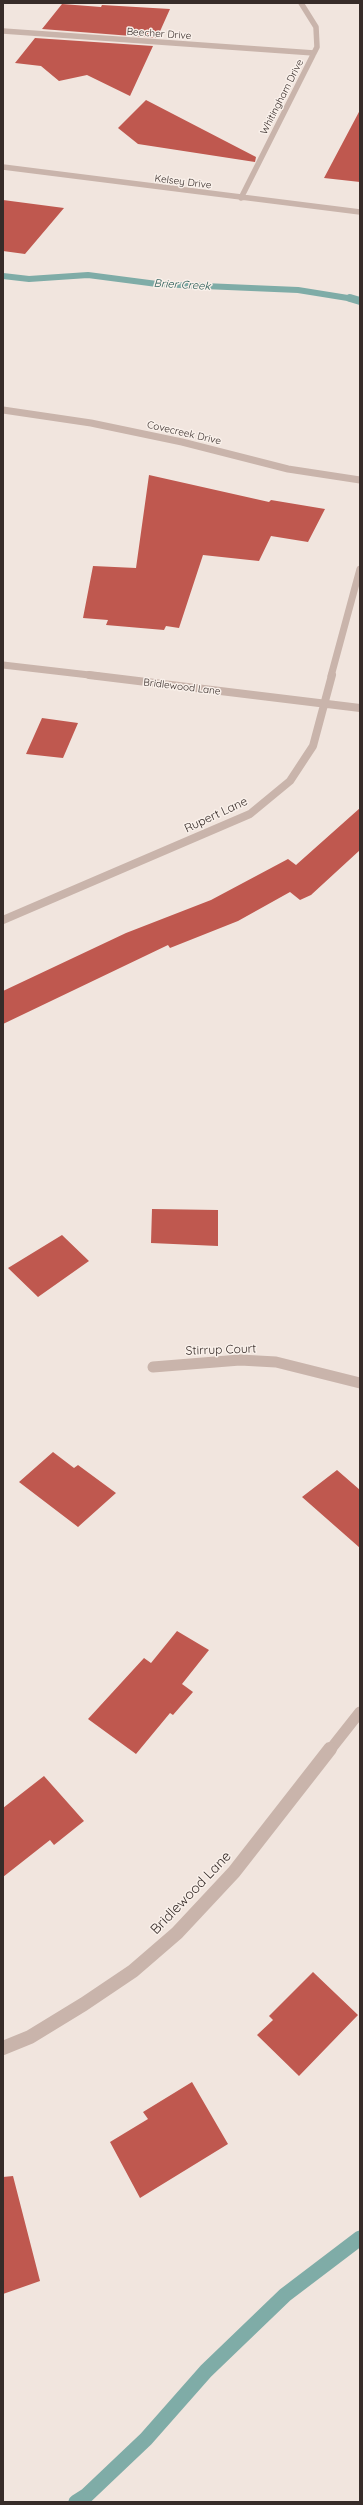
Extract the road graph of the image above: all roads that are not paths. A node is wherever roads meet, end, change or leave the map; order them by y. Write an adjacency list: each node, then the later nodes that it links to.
1 (302, 3): 3 (street, Whitingham Drive)
2 (3, 31): 3 (street, Beecher Drive)
3 (314, 53): 5 (street, Whitingham Drive)
4 (3, 167): 5 (street, Kelsey Drive)
5 (241, 198): 6 (street, Kelsey Drive)
6 (360, 212)
7 (3, 410): 8 (street, Covecreek Drive)
8 (360, 480)
9 (360, 569): 11 (street, Rupert Lane)
10 (3, 665): 11 (street, Bridlewood Lane)
11 (325, 704): 12 (street, Bridlewood Lane); 13 (street, Rupert Lane)
12 (360, 708)
13 (3, 920)
14 (153, 1367): 15 (street, Stirrup Court)
15 (360, 1383)
16 (360, 1712): 17 (street, Bridlewood Lane)
17 (3, 2048)

